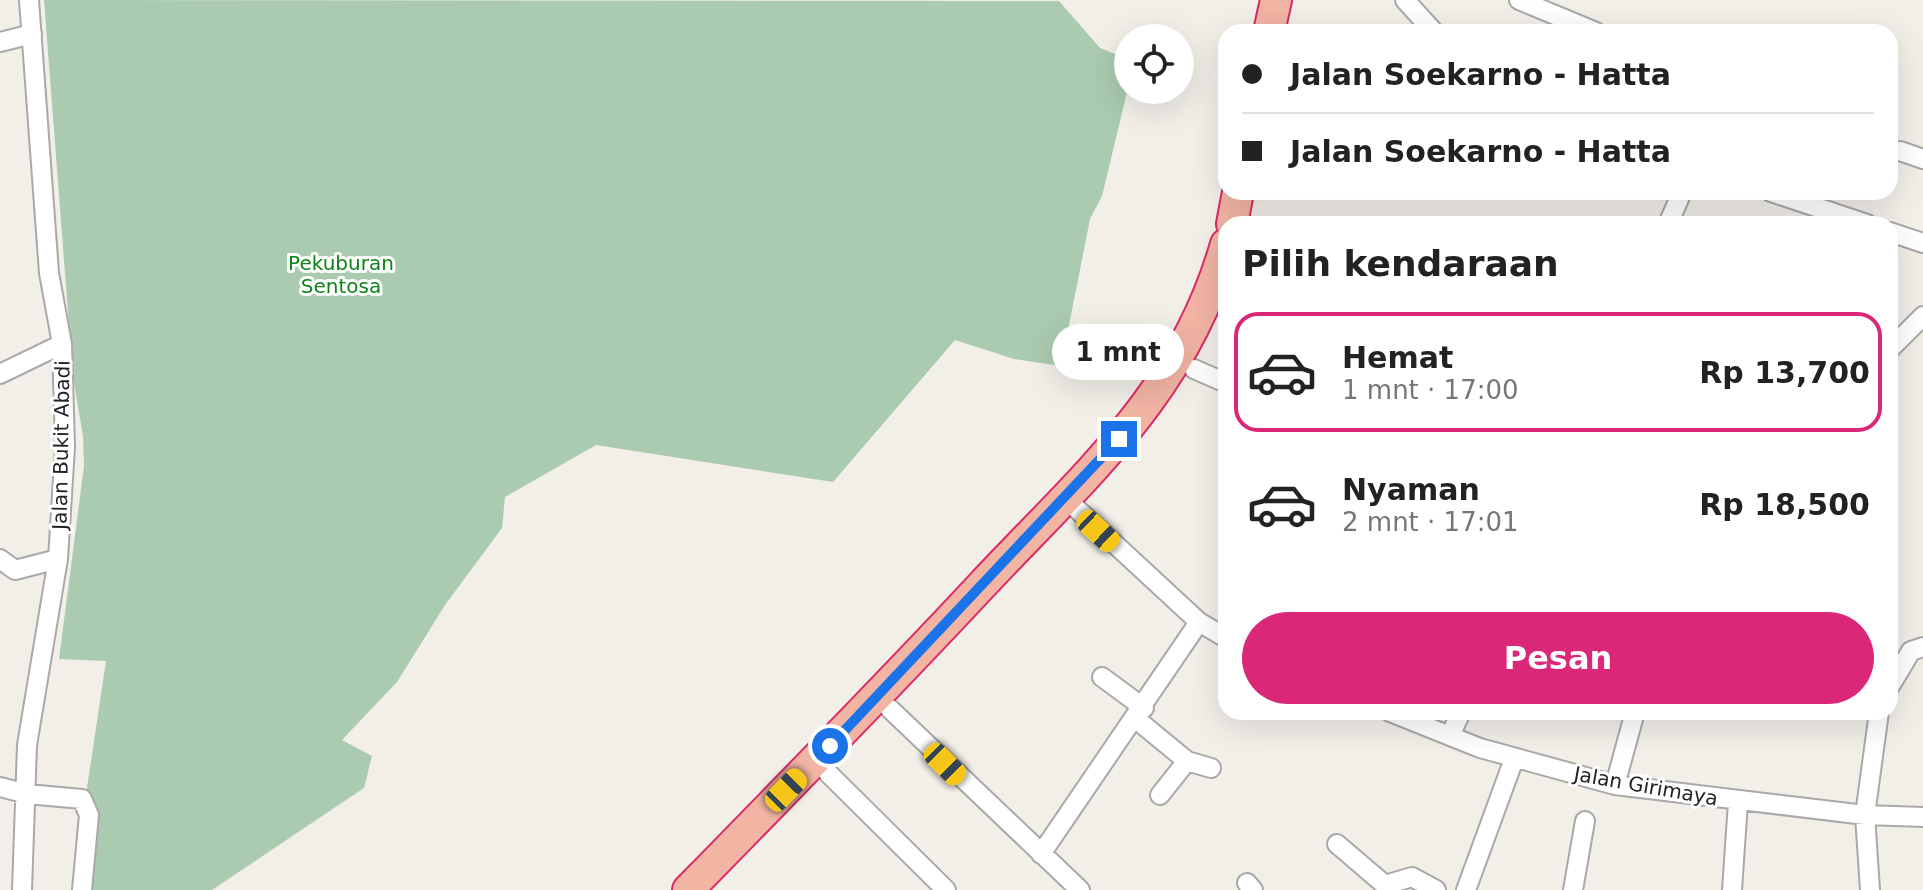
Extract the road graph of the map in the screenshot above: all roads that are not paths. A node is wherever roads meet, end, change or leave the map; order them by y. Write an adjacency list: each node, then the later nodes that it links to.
1 (29, 0): 10 (street, Jalan Bukit Abadi)
2 (1276, 0): 6 (highway)
3 (1293, 0): 7 (highway)
4 (1405, 0): 8 (street)
5 (1519, 0): 9 (street)
6 (1271, 24)
7 (1288, 24)
8 (1427, 24)
9 (1577, 24)
10 (32, 34): 11 (street); 22 (street, Jalan Bukit Abadi)
11 (0, 42)
12 (1900, 151): 13 (street)
13 (1923, 159)
14 (1795, 200): 15 (street)
15 (1843, 216)
16 (1898, 235): 17 (street)
17 (1923, 243)
18 (1218, 266): 26 (highway)
19 (1923, 316): 21 (street)
20 (1218, 321): 23 (highway)
21 (1898, 341)
22 (62, 344): 24 (street); 28 (street, Jalan Bukit Abadi)
23 (1194, 369): 25 (street); 26 (highway)
24 (0, 374)
25 (1218, 380)
26 (1072, 505): 29 (street); 34 (highway); 57 (highway)
27 (0, 559): 28 (street)
28 (58, 559): 47 (street, Jalan Bukit Abadi)
29 (1199, 622): 30 (street); 35 (street)
30 (1218, 633)
31 (1923, 647): 32 (street)
32 (1898, 673)
33 (1102, 677): 35 (street)
34 (890, 709): 44 (highway); 54 (street)
35 (1140, 713): 42 (street); 54 (street)
36 (1410, 720): 40 (street, Jalan Girimaya)
37 (1457, 720): 40 (street)
38 (1633, 720): 45 (street)
39 (1878, 720): 50 (street)
40 (1450, 736): 41 (street, Jalan Girimaya)
41 (1514, 759): 45 (street, Jalan Girimaya); 62 (street)
42 (1187, 761): 43 (street); 48 (street)
43 (1211, 768)
44 (828, 773): 58 (highway); 59 (street)
45 (1615, 785): 49 (street, Jalan Girimaya)
46 (0, 787): 47 (street)
47 (27, 794): 55 (street, Jalan Bukit Abadi); 56 (street)
48 (1160, 795)
49 (1738, 802): 50 (street, Jalan Girimaya); 64 (street)
50 (1865, 815): 51 (street, Jalan Girimaya); 65 (street)
51 (1923, 817)
52 (1585, 821): 63 (street)
53 (1337, 844): 61 (street)
54 (1041, 854): 60 (street)
55 (22, 890)
56 (82, 890)
57 (688, 890)
58 (713, 890)
59 (946, 890)
60 (1080, 890)
61 (1436, 890)
62 (1466, 890)
63 (1573, 890)
64 (1732, 890)
65 (1870, 890)

